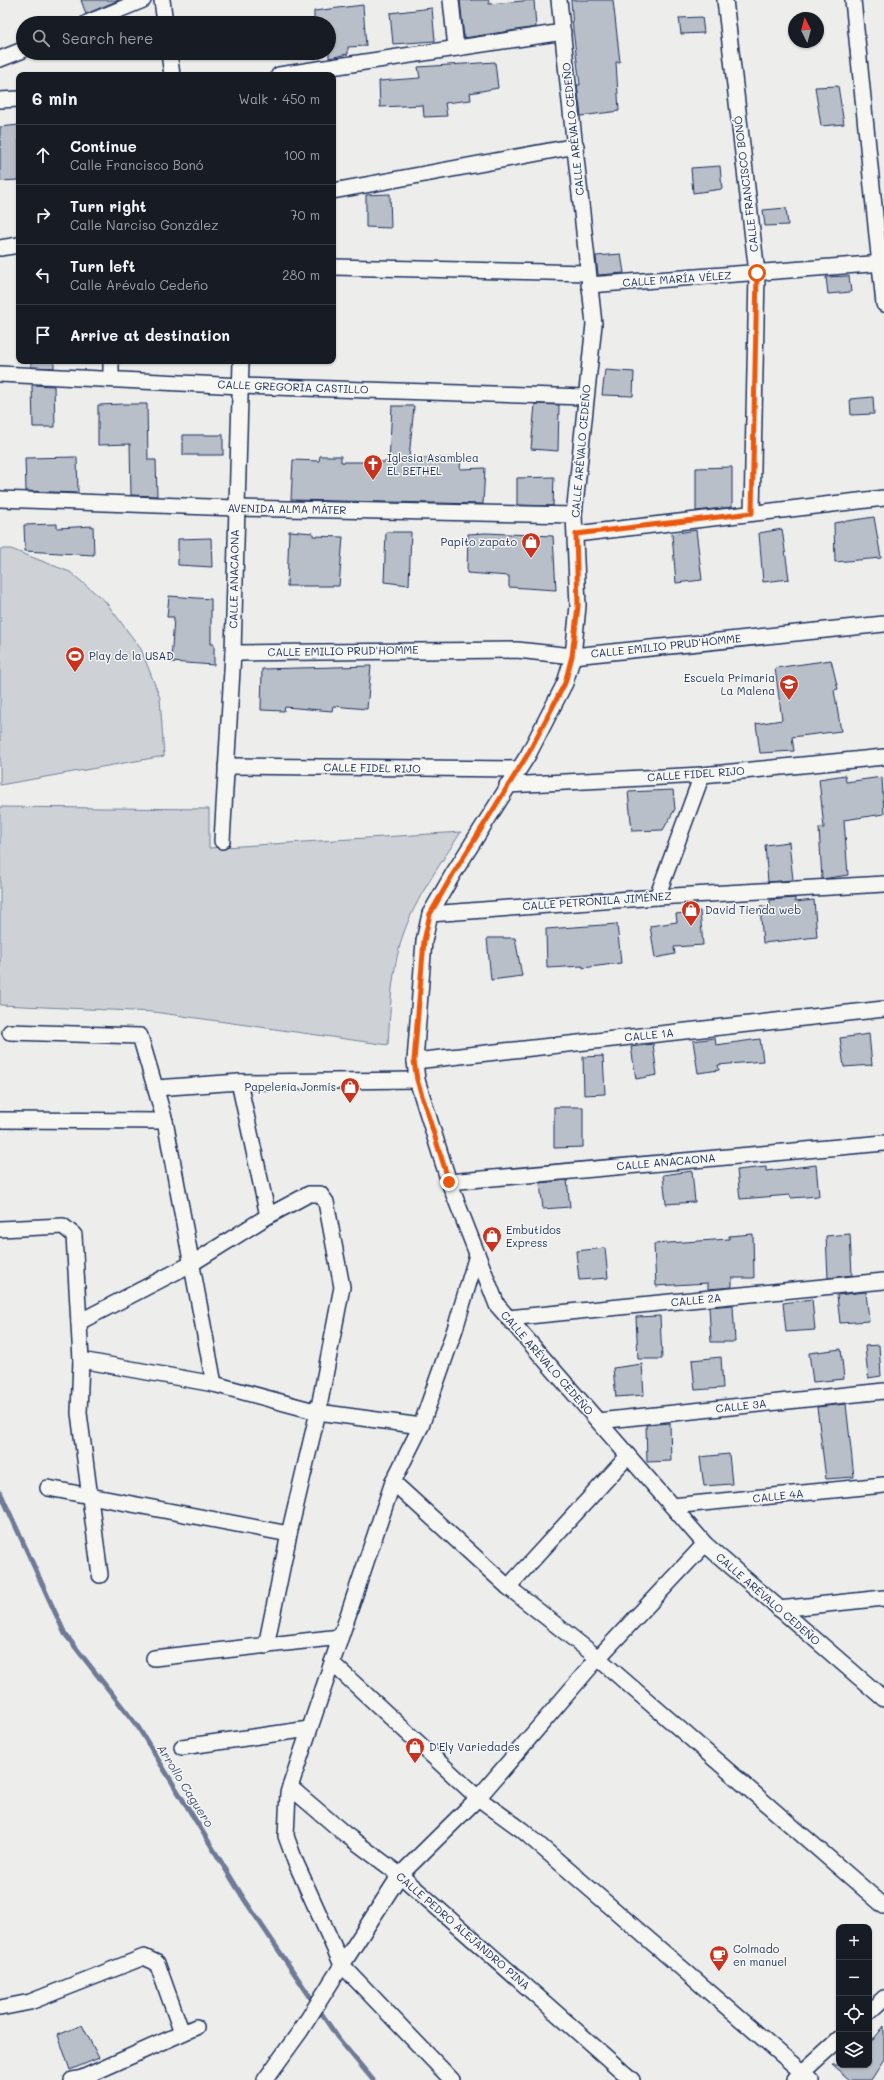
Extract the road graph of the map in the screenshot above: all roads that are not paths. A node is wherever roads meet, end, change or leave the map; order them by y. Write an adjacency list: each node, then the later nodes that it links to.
1 (143, 0): 7 (street)
2 (162, 0): 8 (street)
3 (451, 0): 10 (street)
4 (559, 0): 9 (street, CALLE ARÉVALO CEDEÑO)
5 (725, 0): 24 (street, CALLE FRANCISCO BONÓ)
6 (853, 0): 22 (street)
7 (104, 16)
8 (164, 16)
9 (563, 32): 10 (street); 18 (street, CALLE ARÉVALO CEDEÑO)
10 (456, 48): 15 (street)
11 (16, 53): 12 (street)
12 (0, 59)
13 (170, 60): 14 (street)
14 (172, 72)
15 (299, 72)
16 (16, 99): 17 (street)
17 (0, 100)
18 (576, 146): 19 (street); 25 (street, CALLE ARÉVALO CEDEÑO)
19 (336, 189)
20 (16, 245): 21 (street)
21 (0, 248)
22 (882, 263): 24 (street, CALLE MARÍA VÉLEZ); 26 (street)
23 (336, 267): 25 (street, CALLE MARÍA VÉLEZ)
24 (757, 273): 25 (street, CALLE MARÍA VÉLEZ); 36 (street, CALLE FRANCISCO BONÓ)
25 (589, 279): 32 (street, CALLE ARÉVALO CEDEÑO)
26 (884, 304)
27 (111, 364): 30 (street)
28 (241, 364): 31 (street, CALLE ANACAONA)
29 (0, 374): 30 (street, CALLE GREGORIA CASTILLO)
30 (111, 378): 31 (street, CALLE GREGORIA CASTILLO)
31 (241, 386): 32 (street, CALLE GREGORIA CASTILLO); 35 (street, CALLE ANACAONA)
32 (585, 397): 37 (street, CALLE ARÉVALO CEDEÑO)
33 (0, 498): 35 (street, AVENIDA ALMA MÁTER)
34 (884, 498): 36 (street)
35 (235, 508): 37 (street, AVENIDA ALMA MÁTER); 40 (street, CALLE ANACAONA)
36 (752, 513): 38 (street)
37 (574, 515): 38 (street, CALLE ARÉVALO CEDEÑO)
38 (576, 534): 41 (street, CALLE ARÉVALO CEDEÑO)
39 (884, 624): 41 (street, CALLE EMILIO PRUD'HOMME)
40 (232, 652): 41 (street, CALLE EMILIO PRUD'HOMME); 43 (street, CALLE ANACAONA)
41 (572, 656): 44 (street, CALLE ARÉVALO CEDEÑO)
42 (884, 757): 45 (street, CALLE FIDEL RIJO)
43 (226, 766): 44 (street, CALLE FIDEL RIJO); 47 (street, CALLE ANACAONA)
44 (518, 769): 46 (street, CALLE ARÉVALO CEDEÑO)
45 (702, 775): 46 (street, CALLE FIDEL RIJO); 49 (street)
46 (507, 785): 50 (street, CALLE ARÉVALO CEDEÑO)
47 (222, 841)
48 (884, 884): 49 (street, CALLE PETRONILA JIMÉNEZ)
49 (657, 896): 50 (street, CALLE PETRONILA JIMÉNEZ)
50 (430, 914): 53 (street, CALLE ARÉVALO CEDEÑO)
51 (884, 1009): 53 (street, CALLE 1A)
52 (10, 1032): 56 (street)
53 (414, 1061): 54 (street, CALLE ARÉVALO CEDEÑO)
54 (417, 1080): 55 (street); 60 (street, CALLE ARÉVALO CEDEÑO)
55 (239, 1082): 56 (street); 61 (street)
56 (156, 1088): 58 (street)
57 (0, 1120): 58 (street)
58 (165, 1121): 64 (street)
59 (884, 1143): 60 (street, CALLE ANACAONA)
60 (449, 1182): 63 (street, CALLE ARÉVALO CEDEÑO)
61 (268, 1216): 64 (street); 71 (street)
62 (0, 1229): 67 (street)
63 (477, 1255): 66 (street, CALLE ARÉVALO CEDEÑO); 73 (street)
64 (191, 1264): 67 (street); 69 (street)
65 (884, 1281): 66 (street, CALLE 2A)
66 (508, 1318): 72 (street, CALLE ARÉVALO CEDEÑO)
67 (79, 1322): 68 (street)
68 (81, 1360): 69 (street); 78 (street)
69 (214, 1384): 71 (street)
70 (884, 1391): 72 (street, CALLE 3A)
71 (318, 1412): 73 (street); 80 (street)
72 (598, 1421): 74 (street, CALLE ARÉVALO CEDEÑO)
73 (421, 1426): 75 (street)
74 (628, 1456): 79 (street, CALLE ARÉVALO CEDEÑO); 83 (street)
75 (393, 1482): 83 (street); 86 (street)
76 (884, 1485): 79 (street, CALLE 4A)
77 (48, 1488): 78 (street)
78 (90, 1496): 80 (street); 82 (street)
79 (672, 1506): 81 (street, CALLE ARÉVALO CEDEÑO)
80 (289, 1534): 87 (street)
81 (705, 1544): 85 (street, CALLE ARÉVALO CEDEÑO); 89 (street)
82 (100, 1576)
83 (508, 1587): 89 (street)
84 (884, 1598): 85 (street)
85 (779, 1609): 91 (street, CALLE ARÉVALO CEDEÑO)
86 (340, 1638): 87 (street); 90 (street)
87 (266, 1646): 88 (street)
88 (154, 1658)
89 (598, 1658): 95 (street); 97 (street)
90 (332, 1662): 92 (street); 95 (street)
91 (884, 1699)
92 (309, 1729): 93 (street); 94 (street)
93 (182, 1747)
94 (290, 1787): 96 (street, CALLE PEDRO ALEJANDRO PINA); 98 (street)
95 (478, 1798): 96 (street); 105 (street)
96 (400, 1874): 98 (street); 109 (street, CALLE PEDRO ALEJANDRO PINA)
97 (884, 1906)
98 (342, 1965): 106 (street); 108 (street)
99 (883, 2001): 101 (street)
100 (0, 2008): 103 (street)
101 (872, 2010)
102 (196, 2027): 103 (street)
103 (182, 2033): 107 (street)
104 (836, 2042): 105 (street)
105 (802, 2078)
106 (451, 2079)
107 (72, 2080)
108 (265, 2080)
109 (632, 2080)

